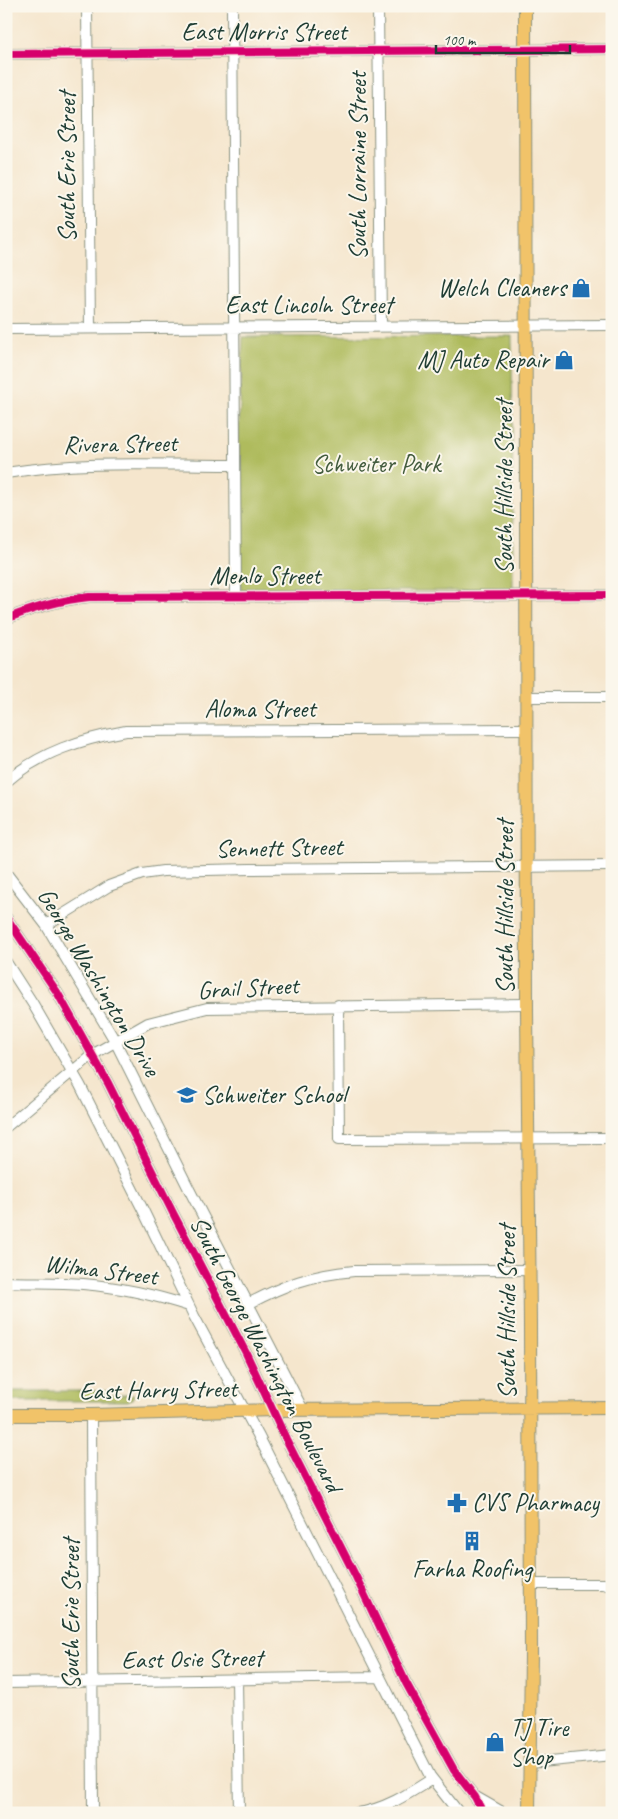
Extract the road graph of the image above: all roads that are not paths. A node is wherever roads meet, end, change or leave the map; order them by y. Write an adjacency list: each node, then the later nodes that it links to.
1 (88, 6): 10 (street, South Erie Street)
2 (232, 6): 8 (street)
3 (378, 6): 7 (street, South Lorraine Street)
4 (525, 6): 6 (main road, South Hillside Street)
5 (612, 49): 6 (street, East Morris Street)
6 (525, 51): 7 (street, East Morris Street); 12 (main road, South Hillside Street)
7 (379, 52): 8 (street, East Morris Street); 13 (street, South Lorraine Street)
8 (233, 53): 10 (street, East Morris Street); 14 (street)
9 (6, 54): 10 (street, East Morris Street)
10 (88, 54): 15 (street, South Erie Street)
11 (612, 324): 12 (street, East Lincoln Street)
12 (526, 325): 13 (street, East Lincoln Street); 19 (main road, South Hillside Street)
13 (381, 326): 14 (street, East Lincoln Street)
14 (234, 327): 15 (street, East Lincoln Street); 17 (street)
15 (90, 328): 16 (street, East Lincoln Street)
16 (6, 329)
17 (235, 464): 18 (street, Rivera Street); 21 (street)
18 (6, 474)
19 (527, 595): 20 (street, Menlo Street); 21 (street, Menlo Street); 23 (main road, South Hillside Street)
20 (612, 595)
21 (236, 596): 22 (street, Menlo Street)
22 (6, 619)
23 (527, 697): 24 (street); 25 (main road, South Hillside Street)
24 (612, 697)
25 (527, 729): 26 (street, Aloma Street); 27 (main road, South Hillside Street)
26 (6, 782)
27 (528, 866): 28 (street, Sennett Street); 31 (street, Sennett Street); 33 (main road, South Hillside Street)
28 (612, 866)
29 (6, 873): 31 (street, George Washington Drive)
30 (6, 917): 36 (street, South George Washington Boulevard)
31 (46, 925): 35 (street, George Washington Drive)
32 (6, 962): 37 (street)
33 (528, 1004): 34 (street, Grail Street); 40 (main road, South Hillside Street)
34 (338, 1005): 35 (street, Grail Street); 40 (street)
35 (115, 1041): 36 (street, Grail Street); 43 (street, George Washington Drive)
36 (92, 1055): 37 (street, Grail Street); 48 (street, South George Washington Boulevard)
37 (72, 1071): 38 (street, Grail Street); 44 (street)
38 (6, 1127)
39 (612, 1138): 40 (street)
40 (528, 1139): 41 (main road, South Hillside Street)
41 (530, 1270): 43 (street); 45 (main road, South Hillside Street)
42 (6, 1282): 44 (street, Wilma Street)
43 (248, 1304): 49 (street, George Washington Drive)
44 (189, 1306): 47 (street)
45 (530, 1408): 46 (main road, East Harry Street); 49 (main road, East Harry Street); 52 (main road, South Hillside Street)
46 (612, 1408)
47 (244, 1410): 48 (main road, East Harry Street); 51 (main road, East Harry Street); 54 (street)
48 (273, 1410): 49 (main road, East Harry Street); 61 (street, South George Washington Boulevard)
49 (302, 1410)
50 (6, 1414): 51 (main road, East Harry Street)
51 (91, 1415): 56 (street, South Erie Street)
52 (531, 1584): 53 (street); 59 (main road, South Hillside Street)
53 (612, 1587)
54 (379, 1677): 55 (street, East Osie Street); 60 (street)
55 (237, 1679): 56 (street, East Osie Street); 64 (street)
56 (92, 1682): 57 (street, East Osie Street); 63 (street, South Erie Street)
57 (6, 1683)
58 (612, 1755): 59 (street)
59 (530, 1763): 62 (main road, South Hillside Street)
60 (432, 1779): 65 (street); 66 (street)
61 (475, 1797): 67 (street, South George Washington Boulevard); 68 (street, South George Washington Boulevard)
62 (531, 1811)
63 (93, 1813)
64 (239, 1813)
65 (358, 1813)
66 (459, 1813)
67 (483, 1813)
68 (504, 1813)

